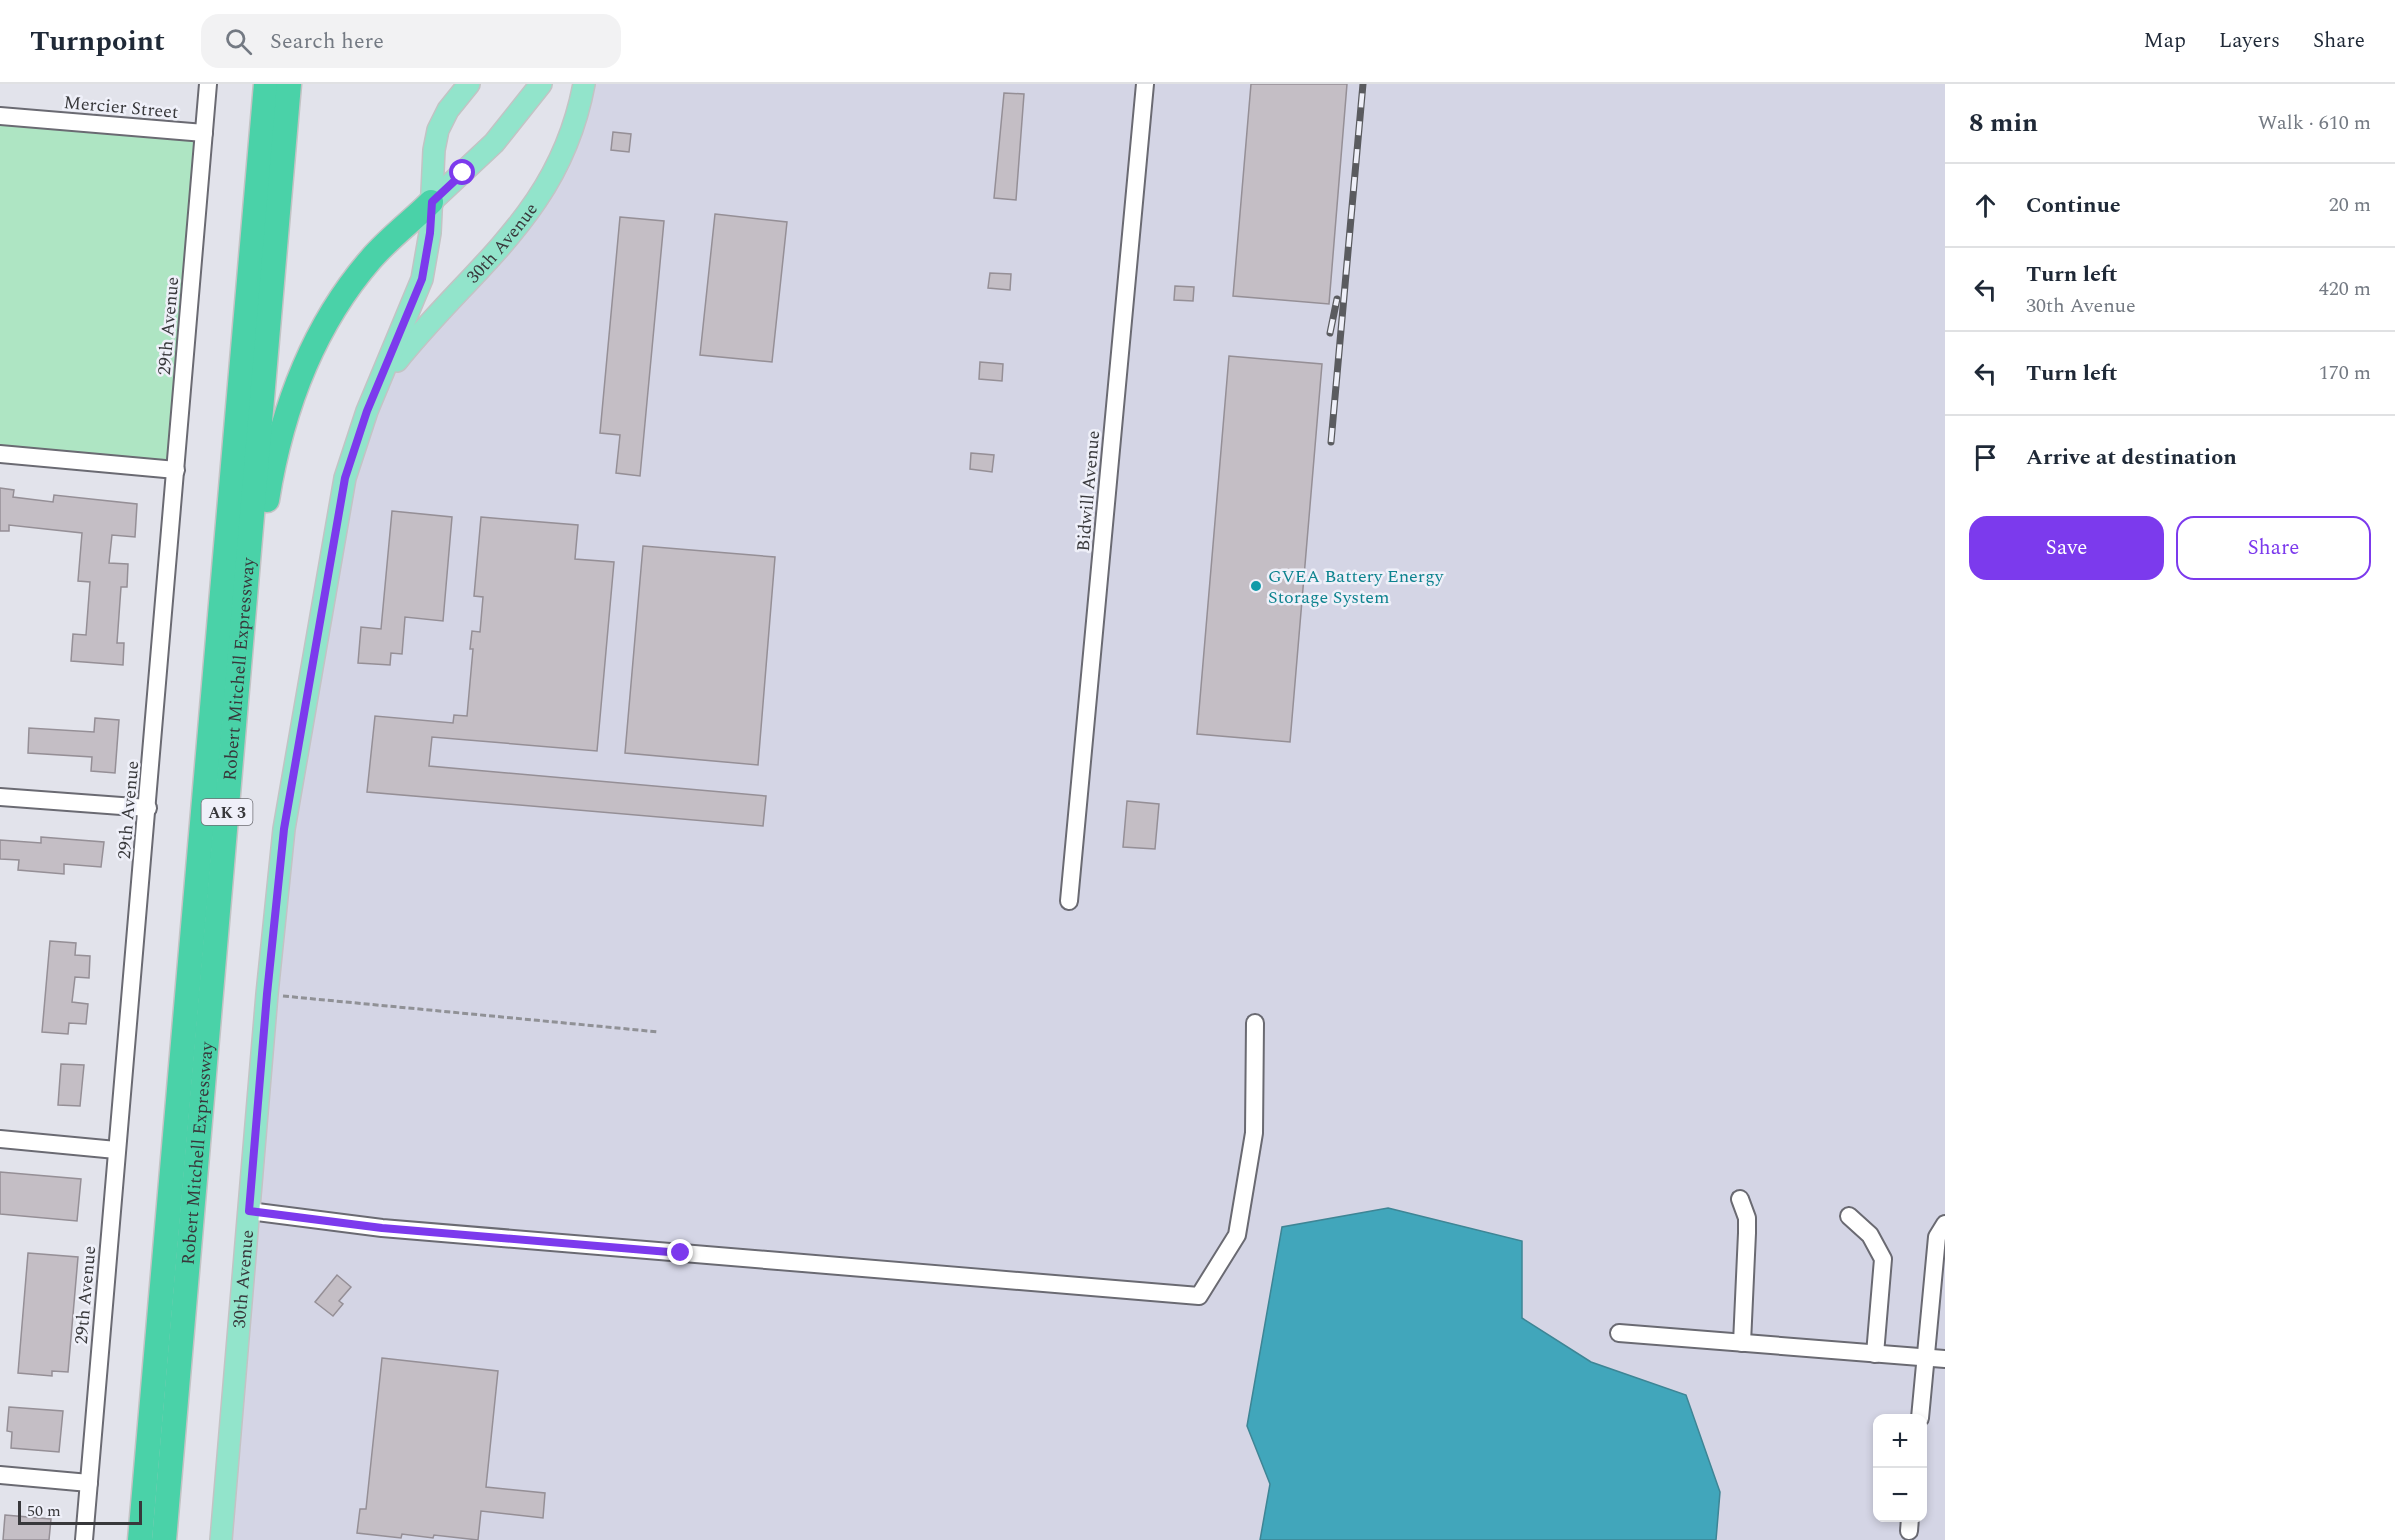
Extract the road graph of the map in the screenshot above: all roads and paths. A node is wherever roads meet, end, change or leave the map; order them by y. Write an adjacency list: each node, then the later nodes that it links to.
1 (208, 84): 10 (street, 29th Avenue)
2 (261, 84): 11 (highway)
3 (266, 84): 11 (highway, Robert Mitchell Expressway / AK 3)
4 (289, 84): 16 (highway, Robert Mitchell Expressway / AK 3)
5 (469, 84): 12 (main road, 30th Avenue)
6 (541, 84): 12 (main road)
7 (584, 84): 13 (main road, 30th Avenue)
8 (1145, 84): 19 (street, Bidwill Avenue)
9 (0, 116): 10 (street, Mercier Street)
10 (204, 133): 15 (street, 29th Avenue)
11 (256, 189): 38 (highway, Robert Mitchell Expressway / AK 3)
12 (432, 202): 13 (main road, 30th Avenue); 16 (highway)
13 (381, 381): 20 (main road, 30th Avenue)
14 (0, 454): 15 (street)
15 (176, 470): 18 (street, 29th Avenue)
16 (234, 731): 39 (highway, Robert Mitchell Expressway / AK 3)
17 (0, 797): 18 (street)
18 (148, 808): 24 (street, 29th Avenue)
19 (1069, 901)
20 (267, 994): 22 (path); 26 (main road, 30th Avenue)
21 (1255, 1023): 26 (street)
22 (659, 1032)
23 (0, 1139): 24 (street)
24 (116, 1150): 36 (street, 29th Avenue)
25 (1740, 1198): 30 (street)
26 (249, 1211): 40 (main road, 30th Avenue)
27 (1849, 1216): 31 (street)
28 (1945, 1224): 32 (street)
29 (1619, 1333): 30 (street)
30 (1742, 1343): 31 (street)
31 (1875, 1354): 32 (street)
32 (1926, 1358): 33 (street); 34 (street)
33 (1945, 1359)
34 (1920, 1414)
35 (0, 1475): 36 (street)
36 (89, 1482): 37 (street, 29th Avenue)
37 (84, 1540)
38 (140, 1540)
39 (164, 1540)
40 (221, 1540)

